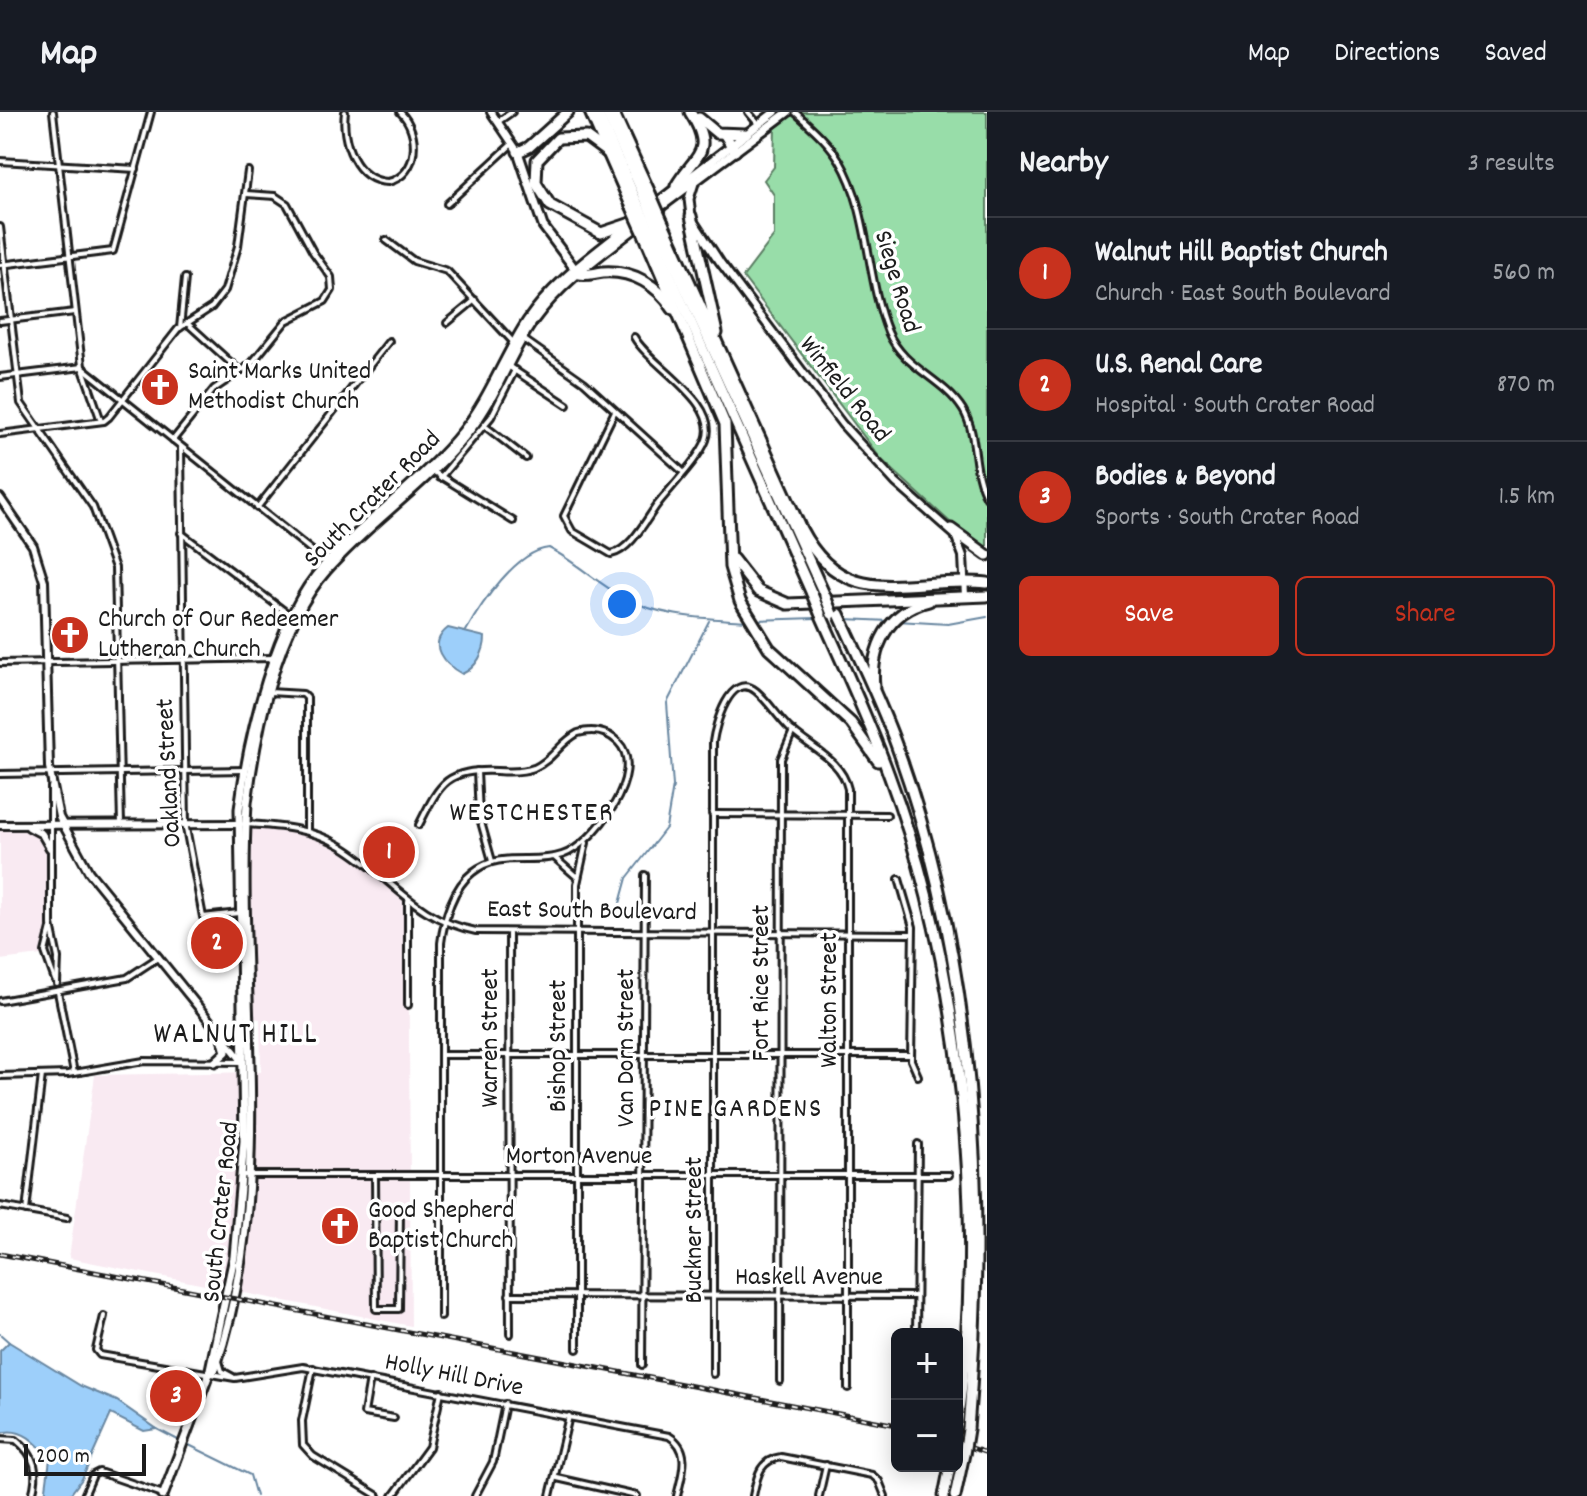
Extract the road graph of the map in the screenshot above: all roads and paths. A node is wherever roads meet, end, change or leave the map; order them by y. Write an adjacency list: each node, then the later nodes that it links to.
1 (53, 112): 27 (street)
2 (151, 112): 28 (street)
3 (345, 112): 4 (street)
4 (400, 112)
5 (491, 112): 18 (main road)
6 (512, 112): 18 (street)
7 (568, 112): 23 (highway)
8 (590, 112): 25 (highway)
9 (597, 112): 33 (highway)
10 (606, 112): 33 (highway)
11 (613, 112): 22 (highway)
12 (625, 112): 22 (highway)
13 (692, 112): 21 (highway); 31 (highway)
14 (748, 112): 19 (street)
15 (775, 112): 19 (main road, South Crater Road)
16 (788, 112): 19 (main road, South Crater Road)
17 (795, 112): 75 (street, Siege Road)
18 (499, 121): 23 (main road)
19 (761, 127): 20 (main road, South Crater Road); 24 (main road, South Crater Road)
20 (745, 134): 21 (highway); 24 (main road, South Crater Road)
21 (725, 135): 24 (highway)
22 (626, 139): 33 (highway)
23 (516, 147): 34 (street); 42 (main road)
24 (733, 148): 30 (main road, South Crater Road); 31 (main road, South Crater Road)
25 (609, 154): 33 (highway); 36 (highway)
26 (0, 161): 27 (street)
27 (58, 164): 28 (street); 40 (street)
28 (136, 169): 40 (street)
29 (248, 171): 32 (street)
30 (695, 180): 35 (main road); 42 (main road, South Crater Road)
31 (676, 186): 36 (main road, South Crater Road)
32 (246, 194): 48 (street); 58 (street)
33 (640, 198): 38 (highway, bridge); 38 (highway, bridge)
34 (447, 204)
35 (691, 216): 55 (highway); 78 (main road, Winfield Road)
36 (634, 222): 42 (main road, South Crater Road)
37 (0, 227): 41 (street)
38 (654, 228): 54 (highway); 55 (highway); 88 (highway); 106 (highway, bridge)
39 (386, 240): 44 (street)
40 (69, 257): 41 (street); 45 (street)
41 (2, 265): 46 (street)
42 (577, 272): 53 (main road, South Crater Road); 54 (highway)
43 (185, 278): 50 (street)
44 (475, 300): 49 (street); 53 (street)
45 (75, 312): 46 (street); 56 (street)
46 (11, 320): 47 (street); 59 (street)
47 (0, 321)
48 (187, 323): 50 (street); 58 (street)
49 (447, 323)
50 (180, 328): 61 (street)
51 (634, 337): 72 (street)
52 (389, 341): 76 (street)
53 (518, 341): 57 (main road, South Crater Road); 63 (street); 65 (main road, South Crater Road)
54 (692, 343): 81 (highway)
55 (722, 352): 79 (highway)
56 (82, 367): 59 (street); 61 (street); 64 (street)
57 (512, 368): 62 (street); 65 (main road, South Crater Road)
58 (240, 371): 68 (street)
59 (17, 375): 60 (street); 66 (street)
60 (0, 377)
61 (122, 401): 64 (street); 68 (street)
62 (567, 405)
63 (615, 411): 72 (street); 72 (street)
64 (101, 421): 66 (street)
65 (478, 422): 70 (street); 71 (main road, South Crater Road); 73 (street); 83 (main road, South Crater Road)
66 (38, 429): 67 (street); 93 (street)
67 (0, 434)
68 (173, 441): 69 (street)
69 (181, 448): 76 (street); 80 (street, Oakland Street)
70 (526, 458)
71 (432, 470): 73 (street); 83 (main road, South Crater Road)
72 (683, 472)
73 (440, 478): 77 (street)
74 (0, 498): 94 (main road)
75 (987, 498)
76 (257, 508): 83 (street)
77 (513, 521)
78 (951, 529): 82 (highway); 84 (main road)
79 (803, 532): 84 (highway); 88 (highway)
80 (181, 533): 90 (street); 92 (street, Oakland Street)
81 (729, 544): 86 (highway); 106 (highway)
82 (987, 555)
83 (329, 564): 90 (main road, South Crater Road)
84 (964, 581): 85 (highway); 86 (main road)
85 (987, 583)
86 (960, 596): 87 (highway); 97 (highway)
87 (987, 596)
88 (828, 597): 89 (highway, bridge)
89 (836, 614): 97 (highway); 119 (highway)
90 (292, 617): 91 (main road, South Crater Road)
91 (277, 658): 92 (street); 96 (main road, South Crater Road)
92 (183, 660): 93 (street); 100 (street, Oakland Street)
93 (118, 661): 94 (street); 102 (street)
94 (47, 662): 95 (street); 103 (main road)
95 (0, 663)
96 (268, 692): 99 (main road, South Crater Road); 120 (street)
97 (875, 695): 119 (highway)
98 (793, 731): 107 (street, Fort Rice Street); 108 (street, Buckner Street); 109 (street, Walton Street)
99 (249, 770): 100 (street); 112 (main road, South Crater Road)
100 (185, 771): 102 (street); 111 (street, Oakland Street)
101 (477, 771): 118 (street); 121 (street); 124 (street)
102 (120, 772): 103 (street); 117 (street)
103 (49, 773): 104 (street); 105 (main road)
104 (0, 774)
105 (51, 786): 115 (street); 116 (main road)
106 (899, 803): 198 (highway)
107 (780, 813): 108 (street); 109 (street); 136 (street, Fort Rice Street)
108 (712, 814): 135 (street, Buckner Street)
109 (848, 814): 110 (street); 137 (street, Walton Street)
110 (887, 815)
111 (186, 824): 112 (main road, East South Boulevard); 117 (main road, East South Boulevard); 129 (street, Oakland Street)
112 (242, 824): 120 (street, East South Boulevard); 129 (main road, South Crater Road); 155 (main road, South Crater Road)
113 (0, 825): 114 (main road, East South Boulevard)
114 (22, 825): 115 (main road, East South Boulevard); 122 (main road)
115 (50, 825): 116 (main road, East South Boulevard); 122 (street)
116 (62, 825): 117 (main road, East South Boulevard); 139 (main road)
117 (121, 825)
118 (419, 825)
119 (921, 825): 219 (highway, bridge)
120 (307, 831): 128 (street, East South Boulevard)
121 (587, 841): 123 (street); 126 (street, Bishop Street)
122 (50, 848): 131 (street)
123 (554, 857): 124 (street); 126 (street)
124 (492, 861): 130 (street)
125 (645, 875): 134 (street, Van Dorn Street)
126 (578, 878): 133 (street, Bishop Street)
127 (899, 879): 138 (street)
128 (408, 901): 130 (street, East South Boulevard); 143 (street)
129 (239, 913): 144 (main road, South Crater Road)
130 (445, 922): 132 (street, East South Boulevard); 148 (street)
131 (51, 925): 140 (street); 140 (street)
132 (509, 934): 133 (street, East South Boulevard); 146 (street, Warren Street)
133 (577, 934): 134 (street, East South Boulevard); 149 (street, Bishop Street)
134 (645, 934): 135 (street, East South Boulevard); 150 (street, Van Dorn Street)
135 (712, 934): 136 (street, East South Boulevard); 151 (street, Buckner Street)
136 (780, 934): 137 (street, East South Boulevard); 152 (street, Fort Rice Street)
137 (848, 934): 138 (street, East South Boulevard); 147 (street, Walton Street)
138 (911, 934): 153 (street)
139 (159, 957): 141 (street); 145 (main road)
140 (57, 984): 141 (street)
141 (58, 991): 142 (street); 156 (street)
142 (0, 1001)
143 (408, 1005)
144 (242, 1030): 145 (main road); 155 (main road, South Crater Road)
145 (221, 1034): 154 (main road); 155 (main road)
146 (509, 1054): 148 (street); 149 (street); 171 (street, Warren Street)
147 (848, 1054): 152 (street); 153 (street); 169 (street, Walton Street)
148 (441, 1055): 164 (street)
149 (577, 1055): 150 (street); 165 (street, Bishop Street)
150 (645, 1055): 151 (street); 166 (street, Van Dorn Street)
151 (713, 1055): 152 (street); 167 (street, Buckner Street)
152 (780, 1055): 168 (street, Fort Rice Street)
153 (911, 1055): 159 (street)
154 (215, 1062): 155 (street); 156 (street)
155 (247, 1062): 162 (main road, South Crater Road)
156 (74, 1073): 157 (street)
157 (42, 1075): 158 (street); 174 (street)
158 (0, 1076)
159 (918, 1076)
160 (918, 1144): 161 (street)
161 (915, 1174): 169 (street, Morton Avenue); 170 (street, Morton Avenue); 182 (street)
162 (247, 1175): 163 (street, Morton Avenue); 188 (main road, South Crater Road); 191 (main road, South Crater Road)
163 (375, 1175): 164 (street, Morton Avenue); 173 (street)
164 (442, 1175): 171 (street, Morton Avenue); 184 (street)
165 (577, 1175): 166 (street, Morton Avenue); 171 (street, Morton Avenue); 177 (street, Bishop Street)
166 (645, 1175): 167 (street, Morton Avenue); 178 (street, Van Dorn Street)
167 (712, 1175): 168 (street, Morton Avenue); 179 (street, Buckner Street)
168 (781, 1175): 169 (street, Morton Avenue); 180 (street, Fort Rice Street)
169 (848, 1175): 181 (street, Walton Street)
170 (949, 1175)
171 (510, 1176): 176 (street, Warren Street)
172 (0, 1206): 174 (street)
173 (400, 1208)
174 (26, 1211): 175 (street)
175 (67, 1218)
176 (509, 1295): 177 (street, Haskell Avenue); 186 (street, Warren Street)
177 (578, 1296): 178 (street, Haskell Avenue); 187 (street, Bishop Street)
178 (645, 1296): 179 (street, Haskell Avenue); 189 (street, Van Dorn Street)
179 (713, 1296): 180 (street, Haskell Avenue); 192 (street, Buckner Street)
180 (780, 1296): 181 (street, Haskell Avenue); 195 (street, Fort Rice Street)
181 (848, 1296): 182 (street, Haskell Avenue); 196 (street, Walton Street)
182 (916, 1296): 185 (street)
183 (104, 1316): 191 (street, Holly Hill Drive)
184 (441, 1317)
185 (916, 1328)
186 (510, 1334)
187 (577, 1349)
188 (219, 1360): 191 (main road, South Crater Road); 193 (street)
189 (642, 1365)
190 (313, 1368): 193 (street, Holly Hill Drive); 194 (street, Holly Hill Drive); 209 (street)
191 (209, 1374): 193 (street, Holly Hill Drive); 206 (main road, South Crater Road)
192 (713, 1374)
193 (235, 1378)
194 (370, 1379): 197 (street, Holly Hill Drive); 201 (street)
195 (780, 1381)
196 (848, 1388)
197 (441, 1392): 199 (street, Holly Hill Drive); 210 (street)
198 (960, 1400)
199 (505, 1404): 200 (street, Holly Hill Drive); 211 (street)
200 (569, 1416): 205 (street); 214 (street, Holly Hill Drive)
201 (394, 1418)
202 (0, 1439): 207 (street)
203 (826, 1465): 215 (street); 216 (street); 217 (street)
204 (949, 1472): 218 (highway)
205 (557, 1478): 212 (street); 213 (street)
206 (163, 1495): 208 (street)
207 (32, 1496)
208 (84, 1496)
209 (378, 1496)
210 (393, 1496)
211 (475, 1496)
212 (550, 1496)
213 (637, 1496)
214 (677, 1496)
215 (753, 1496)
216 (819, 1496)
217 (885, 1496)
218 (944, 1496)
219 (955, 1496)

